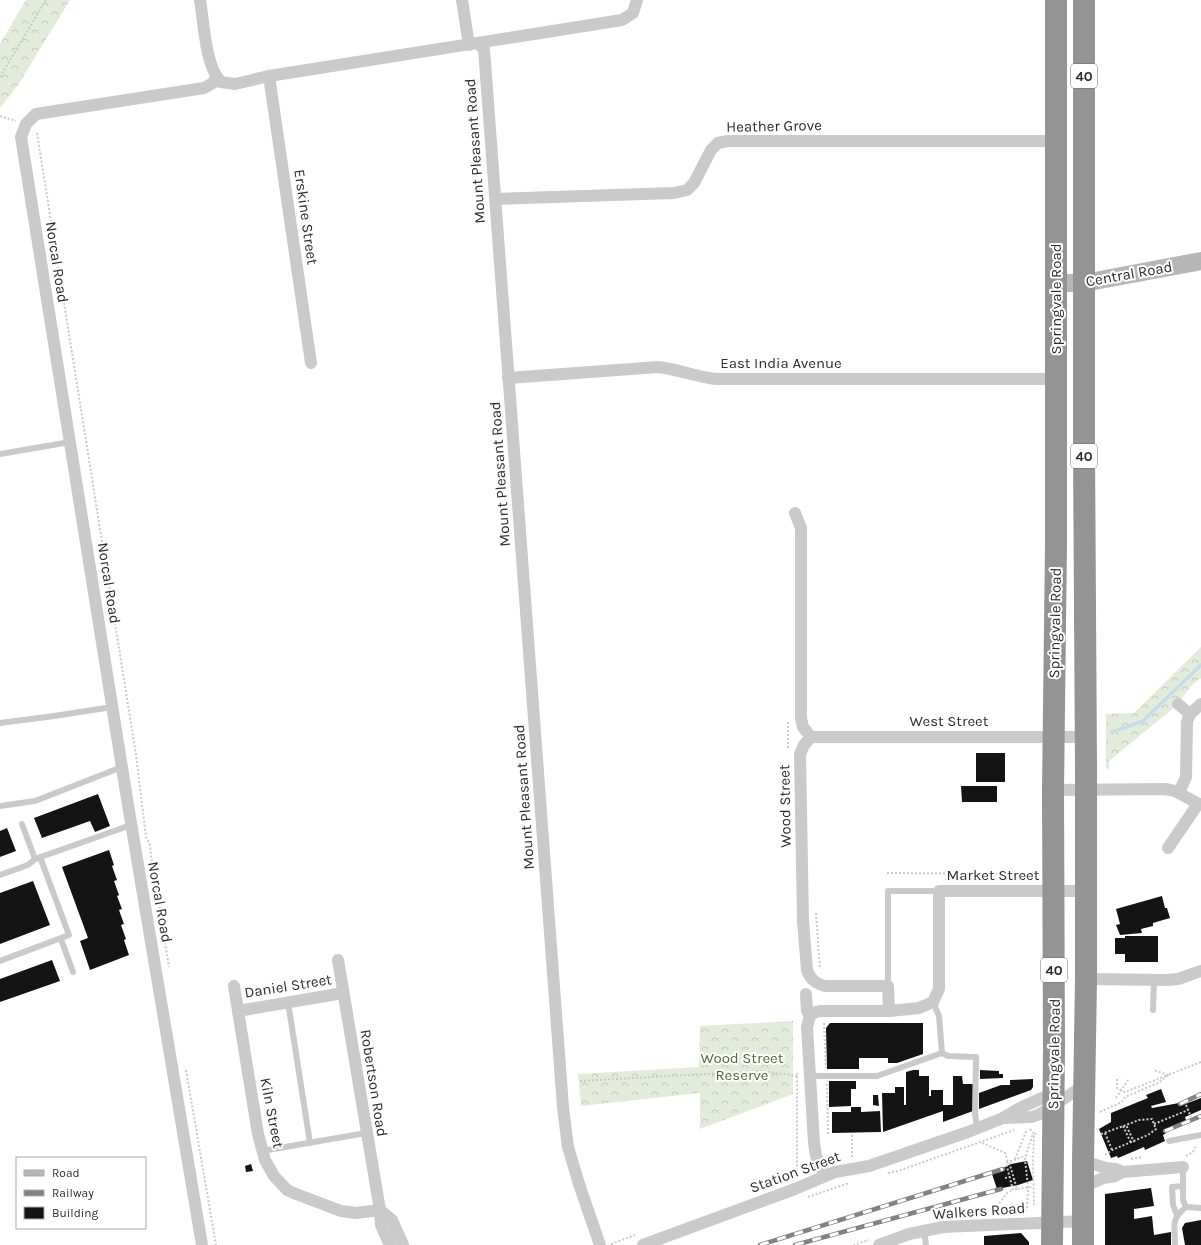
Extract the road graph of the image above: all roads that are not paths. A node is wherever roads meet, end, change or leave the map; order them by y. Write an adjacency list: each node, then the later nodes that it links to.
1 (200, 0): 8 (street)
2 (462, 0): 6 (street, Mount Pleasant Road)
3 (637, 0): 6 (street)
4 (1056, 0): 9 (highway, Springvale Road / 40)
5 (1084, 0): 13 (highway, Springvale Road / 40)
6 (473, 44): 7 (street); 10 (street, Mount Pleasant Road)
7 (269, 76): 8 (street); 14 (street, Erskine Street)
8 (216, 77): 17 (street, Norcal Road)
9 (1056, 141): 10 (street, Heather Grove); 12 (highway, Springvale Road / 40)
10 (495, 199): 15 (street, Mount Pleasant Road)
11 (1201, 261): 13 (street, Central Road)
12 (1056, 283): 13 (street, Central Road); 16 (highway, Springvale Road / 40)
13 (1084, 283): 26 (highway, Springvale Road / 40)
14 (311, 363)
15 (508, 378): 16 (street, East India Avenue); 87 (street, Mount Pleasant Road)
16 (1056, 378): 25 (highway, Springvale Road / 40)
17 (70, 442): 18 (lane); 22 (street, Norcal Road)
18 (0, 454)
19 (795, 513): 27 (street)
20 (1178, 704): 23 (street)
21 (1201, 704): 23 (street)
22 (112, 707): 24 (lane); 28 (street, Norcal Road)
23 (1190, 714): 31 (street)
24 (0, 723)
25 (1053, 736): 26 (street, West Street); 27 (street, West Street); 30 (highway, Springvale Road / 40)
26 (1086, 736): 29 (highway, Springvale Road / 40)
27 (811, 738): 50 (street, Wood Street)
28 (122, 767): 33 (lane); 35 (street, Norcal Road)
29 (1086, 789): 30 (street); 31 (street); 41 (highway, Springvale Road / 40)
30 (1053, 790): 40 (highway, Springvale Road / 40)
31 (1179, 793): 32 (street)
32 (1200, 805): 36 (street)
33 (0, 806)
34 (22, 824): 37 (lane)
35 (131, 825): 37 (lane); 84 (street, Norcal Road)
36 (1168, 848)
37 (38, 858): 38 (lane); 42 (lane)
38 (0, 875)
39 (939, 891): 40 (street, Market Street); 50 (lane); 54 (street, Market Street)
40 (1052, 891): 41 (street, Market Street); 62 (highway, Springvale Road / 40)
41 (1086, 891): 47 (highway, Springvale Road / 40)
42 (61, 939): 44 (lane); 46 (lane)
43 (338, 960): 51 (street, Robertson Road)
44 (0, 961)
45 (1201, 971): 48 (street)
46 (74, 972)
47 (1086, 979): 48 (street); 61 (highway, Springvale Road / 40)
48 (1154, 979): 56 (lane)
49 (234, 986): 55 (street, Kiln Street)
50 (888, 986): 57 (street)
51 (343, 993): 53 (street, Daniel Street); 64 (street, Robertson Road)
52 (806, 994): 58 (street)
53 (288, 1002): 55 (street, Daniel Street); 67 (lane)
54 (933, 1002): 57 (street); 59 (lane)
55 (238, 1010): 68 (street, Kiln Street)
56 (1153, 1010)
57 (888, 1011): 58 (street)
58 (810, 1016): 60 (street)
59 (942, 1053): 60 (lane); 63 (lane)
60 (811, 1076): 72 (street)
61 (1085, 1085): 62 (street, Station Street); 69 (highway, Springvale Road / 40)
62 (1053, 1099): 63 (street, Station Street); 80 (highway, Springvale Road / 40)
63 (977, 1128): 72 (street, Station Street)
64 (366, 1133): 67 (lane); 77 (street, Robertson Road)
65 (1200, 1135): 66 (lane)
66 (1169, 1141)
67 (310, 1143): 68 (lane)
68 (262, 1151): 77 (street, Kiln Street)
69 (1083, 1161): 71 (street); 73 (highway, Springvale Road / 40)
70 (1182, 1162): 71 (street); 74 (lane)
71 (1123, 1172): 73 (street)
72 (825, 1176): 82 (street, Station Street)
73 (1083, 1186): 79 (highway, Springvale Road / 40)
74 (1183, 1186): 75 (lane); 78 (lane)
75 (1186, 1207): 76 (lane); 78 (lane)
76 (1201, 1208)
77 (380, 1210): 85 (street, Robertson Road); 86 (street)
78 (1177, 1215): 91 (lane)
79 (1084, 1221): 80 (street, Walkers Road); 90 (highway, Springvale Road / 40)
80 (1043, 1222): 81 (street, Walkers Road); 89 (highway, Springvale Road / 40)
81 (924, 1231): 83 (street, Walkers Road); 88 (lane)
82 (640, 1240)
83 (875, 1242)
84 (202, 1245)
85 (390, 1245)
86 (403, 1245)
87 (600, 1245)
88 (926, 1245)
89 (1052, 1245)
90 (1083, 1245)
91 (1175, 1245)

